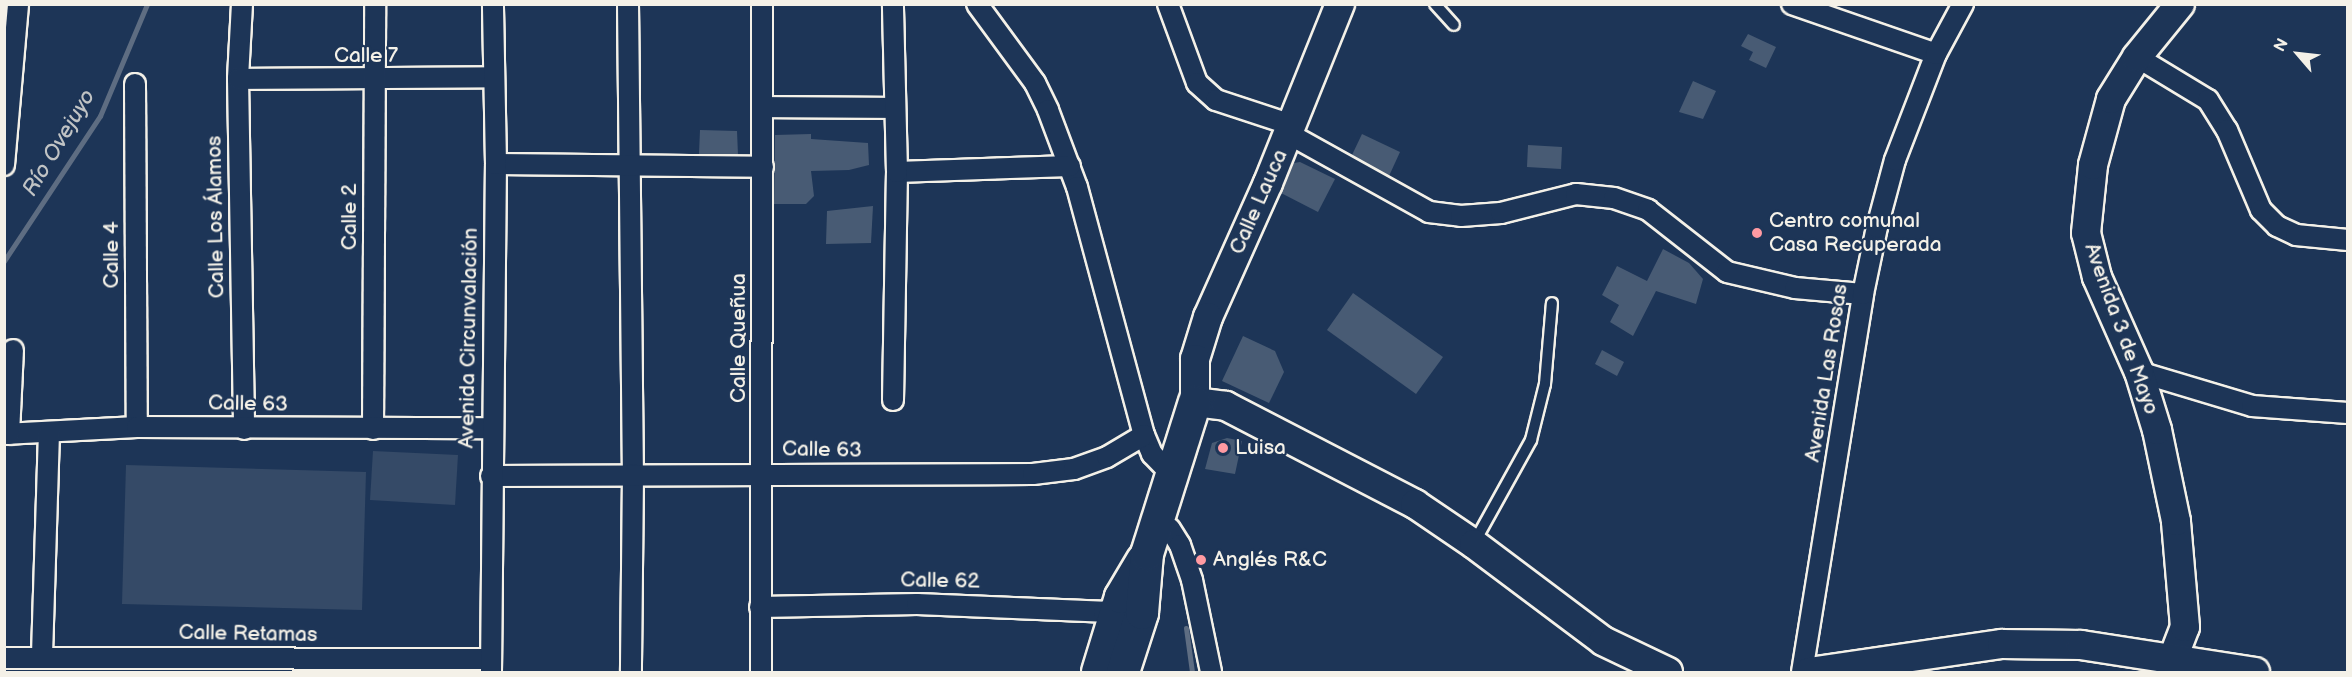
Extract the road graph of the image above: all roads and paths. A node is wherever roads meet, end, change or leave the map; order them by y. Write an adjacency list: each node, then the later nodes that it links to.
1 (18, 4): 19 (street)
2 (242, 4): 20 (street, Calle Los Álamos)
3 (375, 4): 21 (street, Calle 2)
4 (493, 4): 18 (street, Avenida Circunvalación)
5 (628, 4): 28 (street)
6 (762, 4): 23 (street, Calle Queñua)
7 (893, 4): 24 (street)
8 (977, 4): 29 (street)
9 (1168, 4): 25 (street)
10 (1340, 4): 25 (street, Calle Lauca)
11 (1435, 4): 15 (lane)
12 (1792, 4): 16 (street)
13 (1963, 4): 16 (street, Avenida Las Rosas)
14 (2180, 4): 17 (street, Avenida 3 de Mayo)
15 (1454, 25)
16 (1936, 54): 33 (street, Avenida Las Rosas)
17 (2137, 57): 32 (street); 36 (street, Avenida 3 de Mayo)
18 (494, 77): 21 (street, Calle 7); 26 (street, Avenida Circunvalación)
19 (9, 79): 27 (street)
20 (238, 79): 21 (street, Calle 7); 42 (street, Calle Los Álamos)
21 (374, 80): 43 (street, Calle 2)
22 (135, 84): 40 (street, Calle 4)
23 (763, 107): 24 (street); 30 (street, Calle Queñua)
24 (894, 108): 31 (street)
25 (1290, 129): 33 (street); 38 (street, Calle Lauca)
26 (496, 164): 28 (street); 41 (street, Avenida Circunvalación)
27 (4, 165)
28 (630, 166): 30 (street); 48 (street)
29 (1070, 166): 31 (street); 46 (street)
30 (763, 167): 47 (street, Calle Queñua)
31 (897, 172): 37 (street)
32 (2348, 240)
33 (1863, 294): 69 (street, Avenida Las Rosas)
34 (1552, 303): 52 (lane)
35 (13, 350): 45 (street)
36 (2139, 372): 39 (street); 59 (street, Avenida 3 de Mayo)
37 (892, 400)
38 (1195, 402): 49 (main road); 52 (street)
39 (2348, 413)
40 (137, 427): 42 (street, Calle 63); 44 (street, Calle 63)
41 (491, 428): 43 (street, Calle 63); 50 (street, Avenida Circunvalación)
42 (244, 429): 43 (street, Calle 63)
43 (374, 429)
44 (49, 432): 45 (street, Calle 63); 55 (street)
45 (7, 434)
46 (1144, 435): 47 (street, Calle 63); 49 (street)
47 (762, 473): 48 (street, Calle 63); 53 (street, Calle Queñua)
48 (633, 474): 50 (street, Calle 63); 63 (street)
49 (1171, 474): 51 (main road)
50 (491, 476): 61 (street, Avenida Circunvalación)
51 (1157, 521): 54 (main road); 67 (street)
52 (1474, 544): 68 (street)
53 (760, 607): 54 (street, Calle 62); 64 (street, Calle Queñua)
54 (1130, 610): 65 (main road); 66 (main road)
55 (42, 656): 56 (street, Calle Retamas); 57 (street, Calle Retamas)
56 (5, 658): 62 (street)
57 (133, 665): 58 (street, Calle Retamas)
58 (240, 665): 60 (street, Calle Retamas)
59 (2169, 665): 70 (street); 71 (street)
60 (379, 666): 61 (street, Calle Retamas)
61 (491, 666)
62 (5, 672)
63 (631, 672)
64 (761, 672)
65 (1098, 672)
66 (1123, 672)
67 (1211, 672)
68 (1668, 672)
69 (1803, 672)
70 (1809, 672)
71 (2255, 672)

